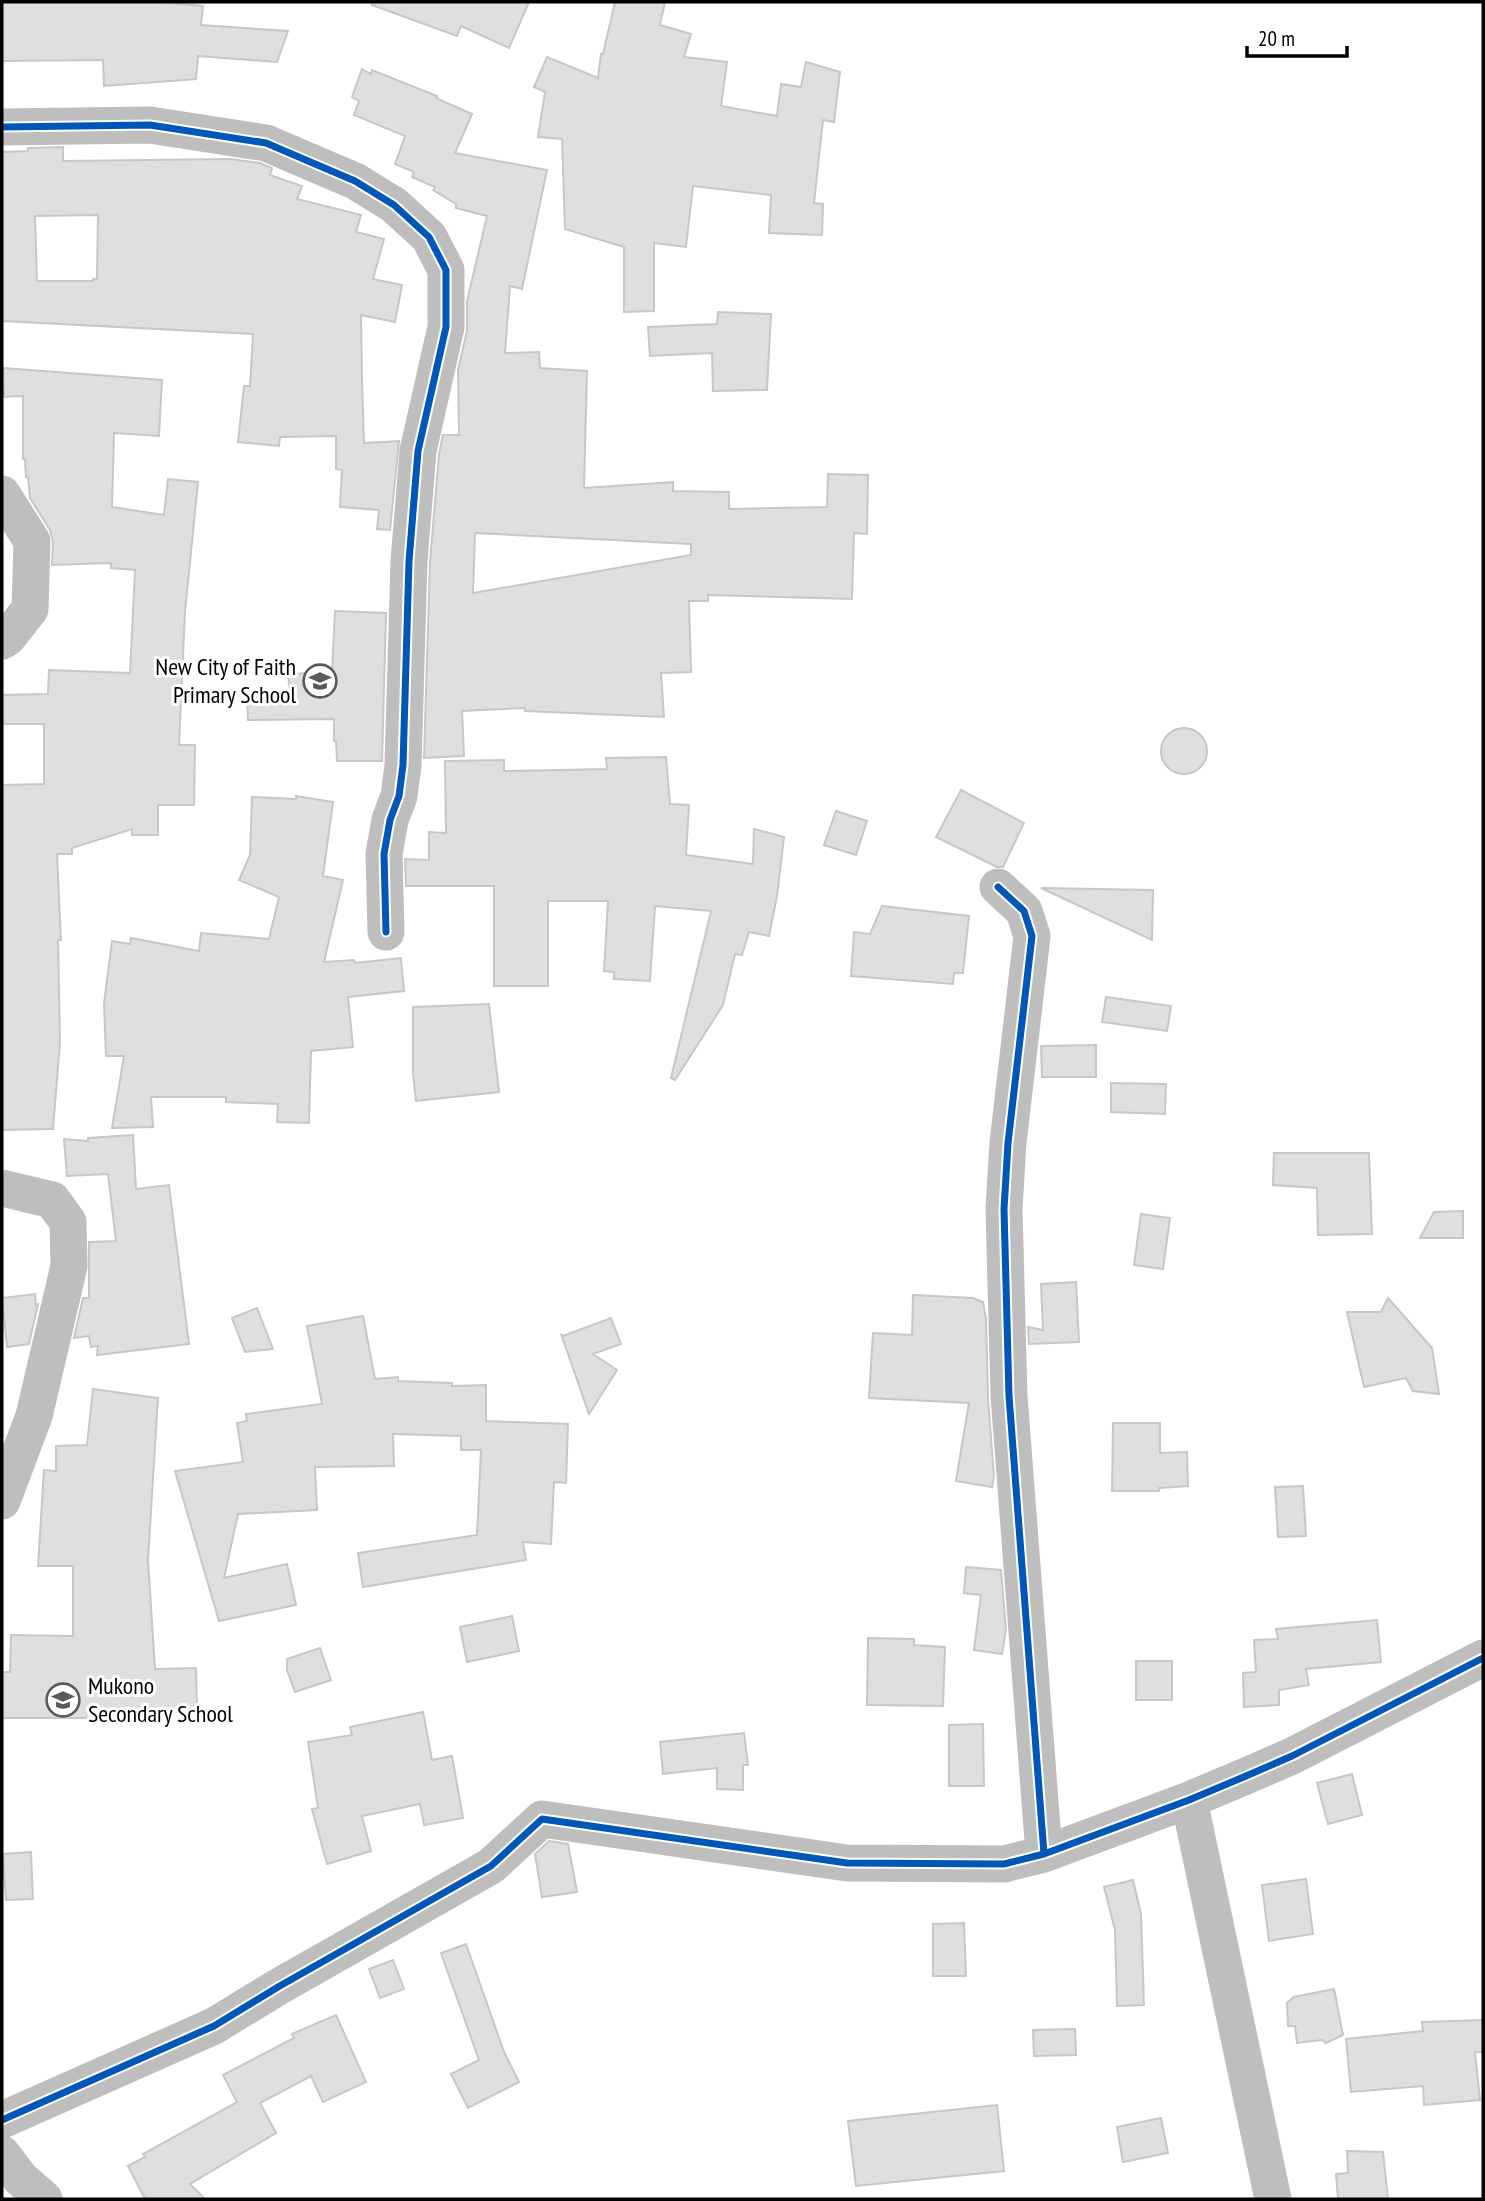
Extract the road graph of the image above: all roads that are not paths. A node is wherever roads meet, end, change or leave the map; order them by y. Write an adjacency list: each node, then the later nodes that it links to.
1 (2, 127): 5 (street)
2 (2, 494): 3 (street)
3 (2, 641)
4 (998, 887): 10 (street)
5 (386, 932)
6 (2, 1188): 7 (street)
7 (2, 1502)
8 (1483, 1658): 9 (street)
9 (1189, 1800): 10 (street); 14 (street)
10 (1044, 1854): 11 (street)
11 (2, 2120)
12 (2, 2154): 13 (street)
13 (44, 2199)
14 (1273, 2199)

